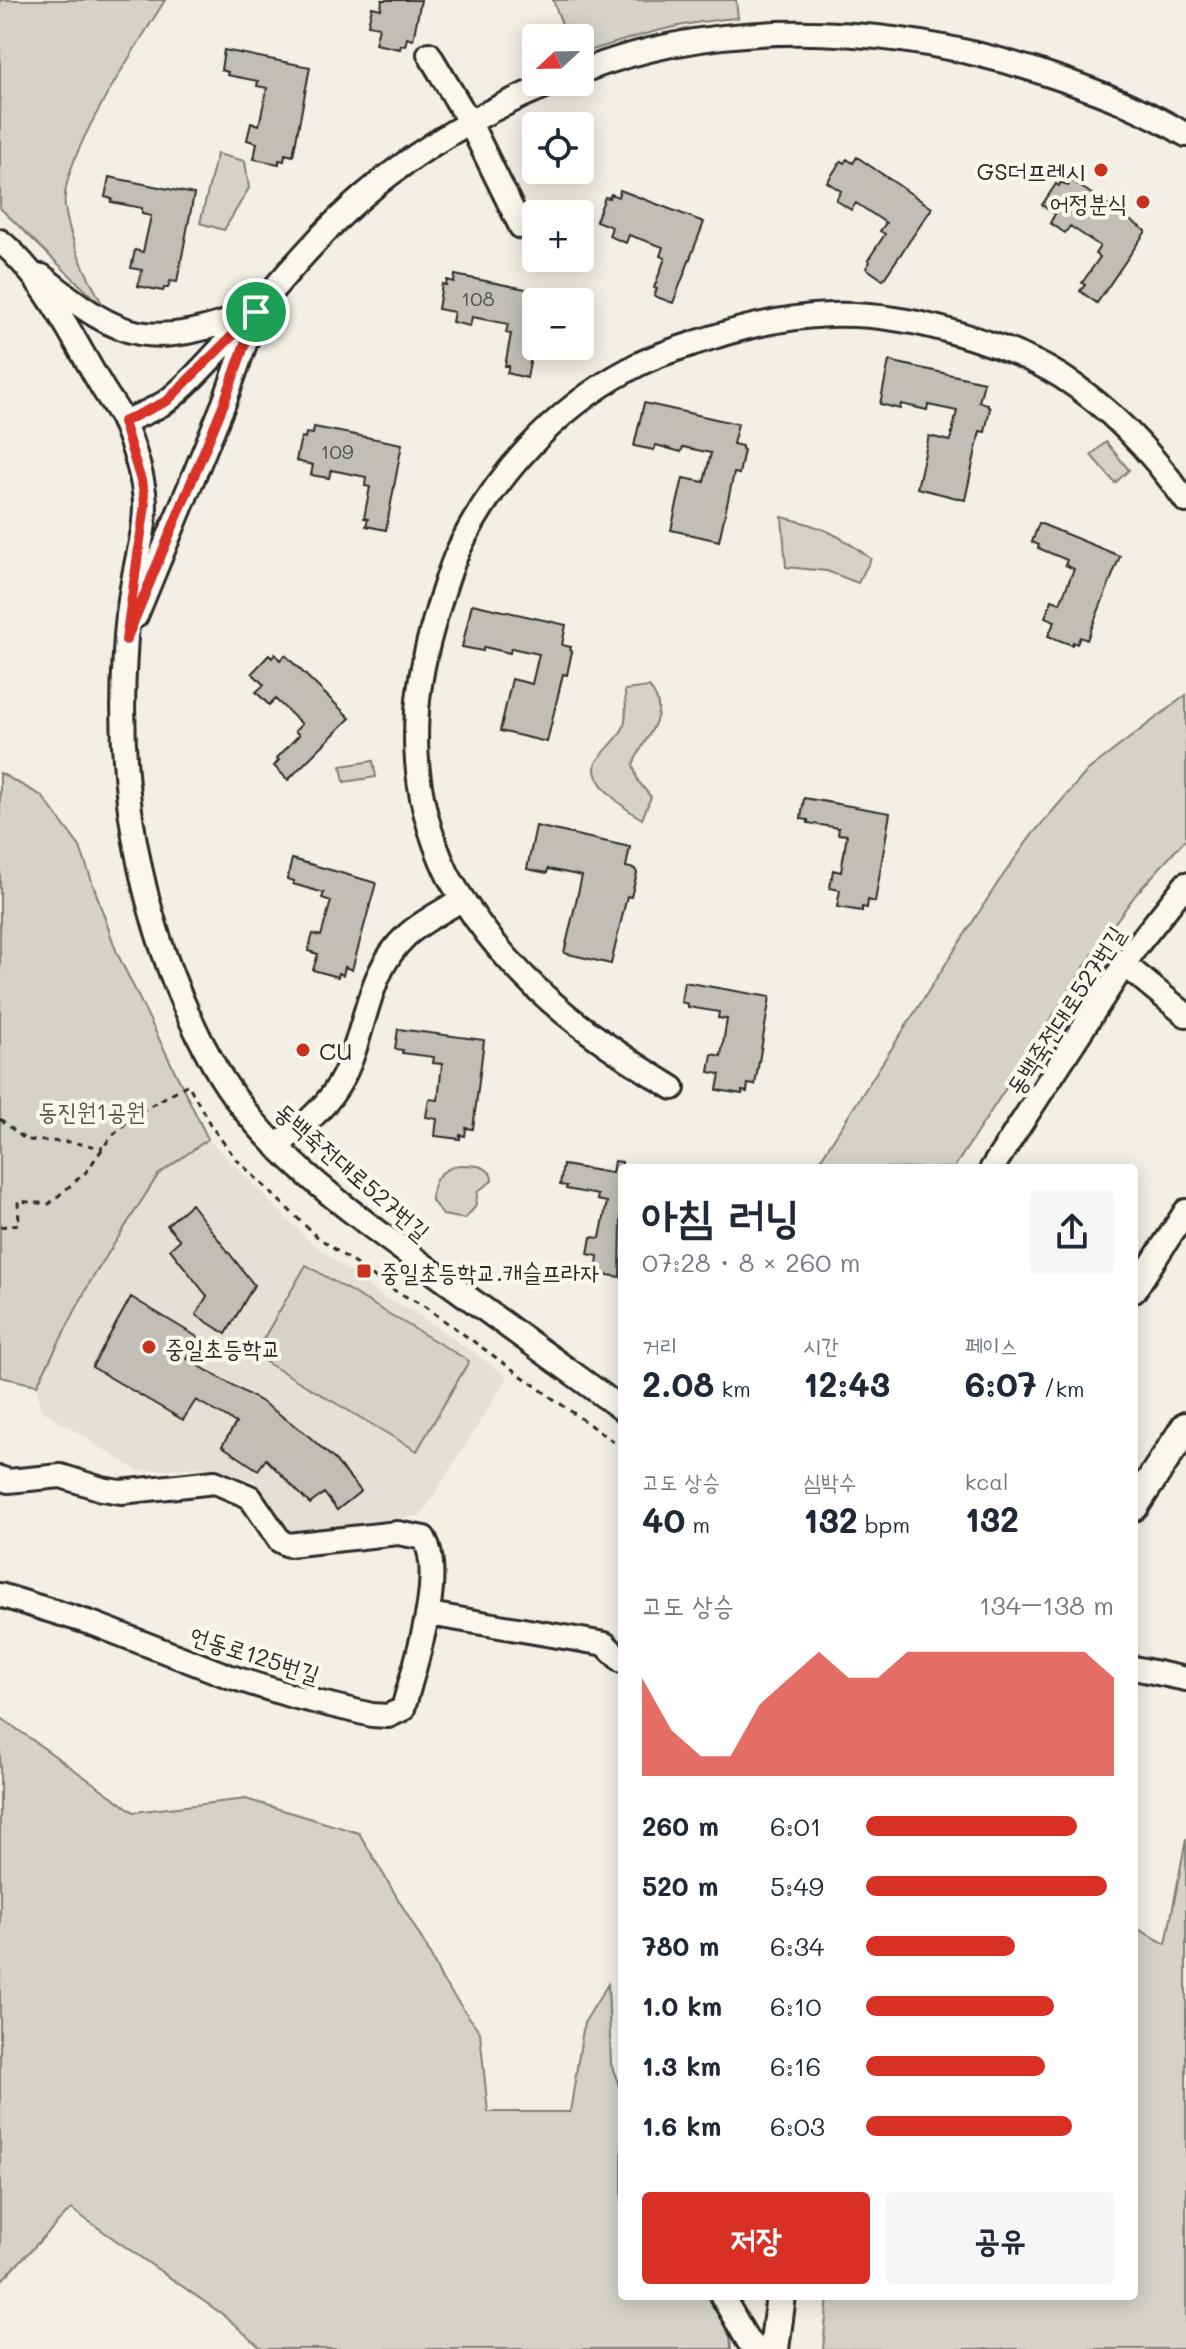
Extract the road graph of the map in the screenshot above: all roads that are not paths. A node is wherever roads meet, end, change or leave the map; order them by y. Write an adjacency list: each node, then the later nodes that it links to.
1 (429, 54): 4 (street)
2 (594, 67): 5 (street)
3 (523, 96): 4 (street)
4 (470, 123): 6 (street); 8 (street)
5 (1186, 135)
6 (521, 227)
7 (4, 244): 8 (street); 9 (street, 동백죽전대로527번길)
8 (256, 312): 9 (street); 11 (street)
9 (123, 422): 11 (street, 동백죽전대로527번길)
10 (1186, 501): 13 (street)
11 (126, 640): 17 (street, 동백죽전대로527번길)
12 (1186, 884): 14 (street, 동백죽전대로527번길)
13 (462, 899): 16 (street); 17 (street)
14 (1124, 964): 15 (street); 18 (street, 동백죽전대로527번길)
15 (1186, 1015)
16 (673, 1088)
17 (276, 1146): 21 (street, 동백죽전대로527번길)
18 (995, 1164)
19 (1186, 1211): 20 (street)
20 (1138, 1285)
21 (618, 1406)
22 (1186, 1427): 24 (main road)
23 (0, 1478): 26 (street, 언동로125번길)
24 (1138, 1500)
25 (0, 1595): 26 (street, 언동로125번길)
26 (429, 1614): 27 (street)
27 (618, 1657)
28 (1138, 1669): 29 (street)
29 (1186, 1679)
30 (724, 2300): 32 (street)
31 (780, 2300): 33 (main road)
32 (756, 2349)
33 (774, 2349)

